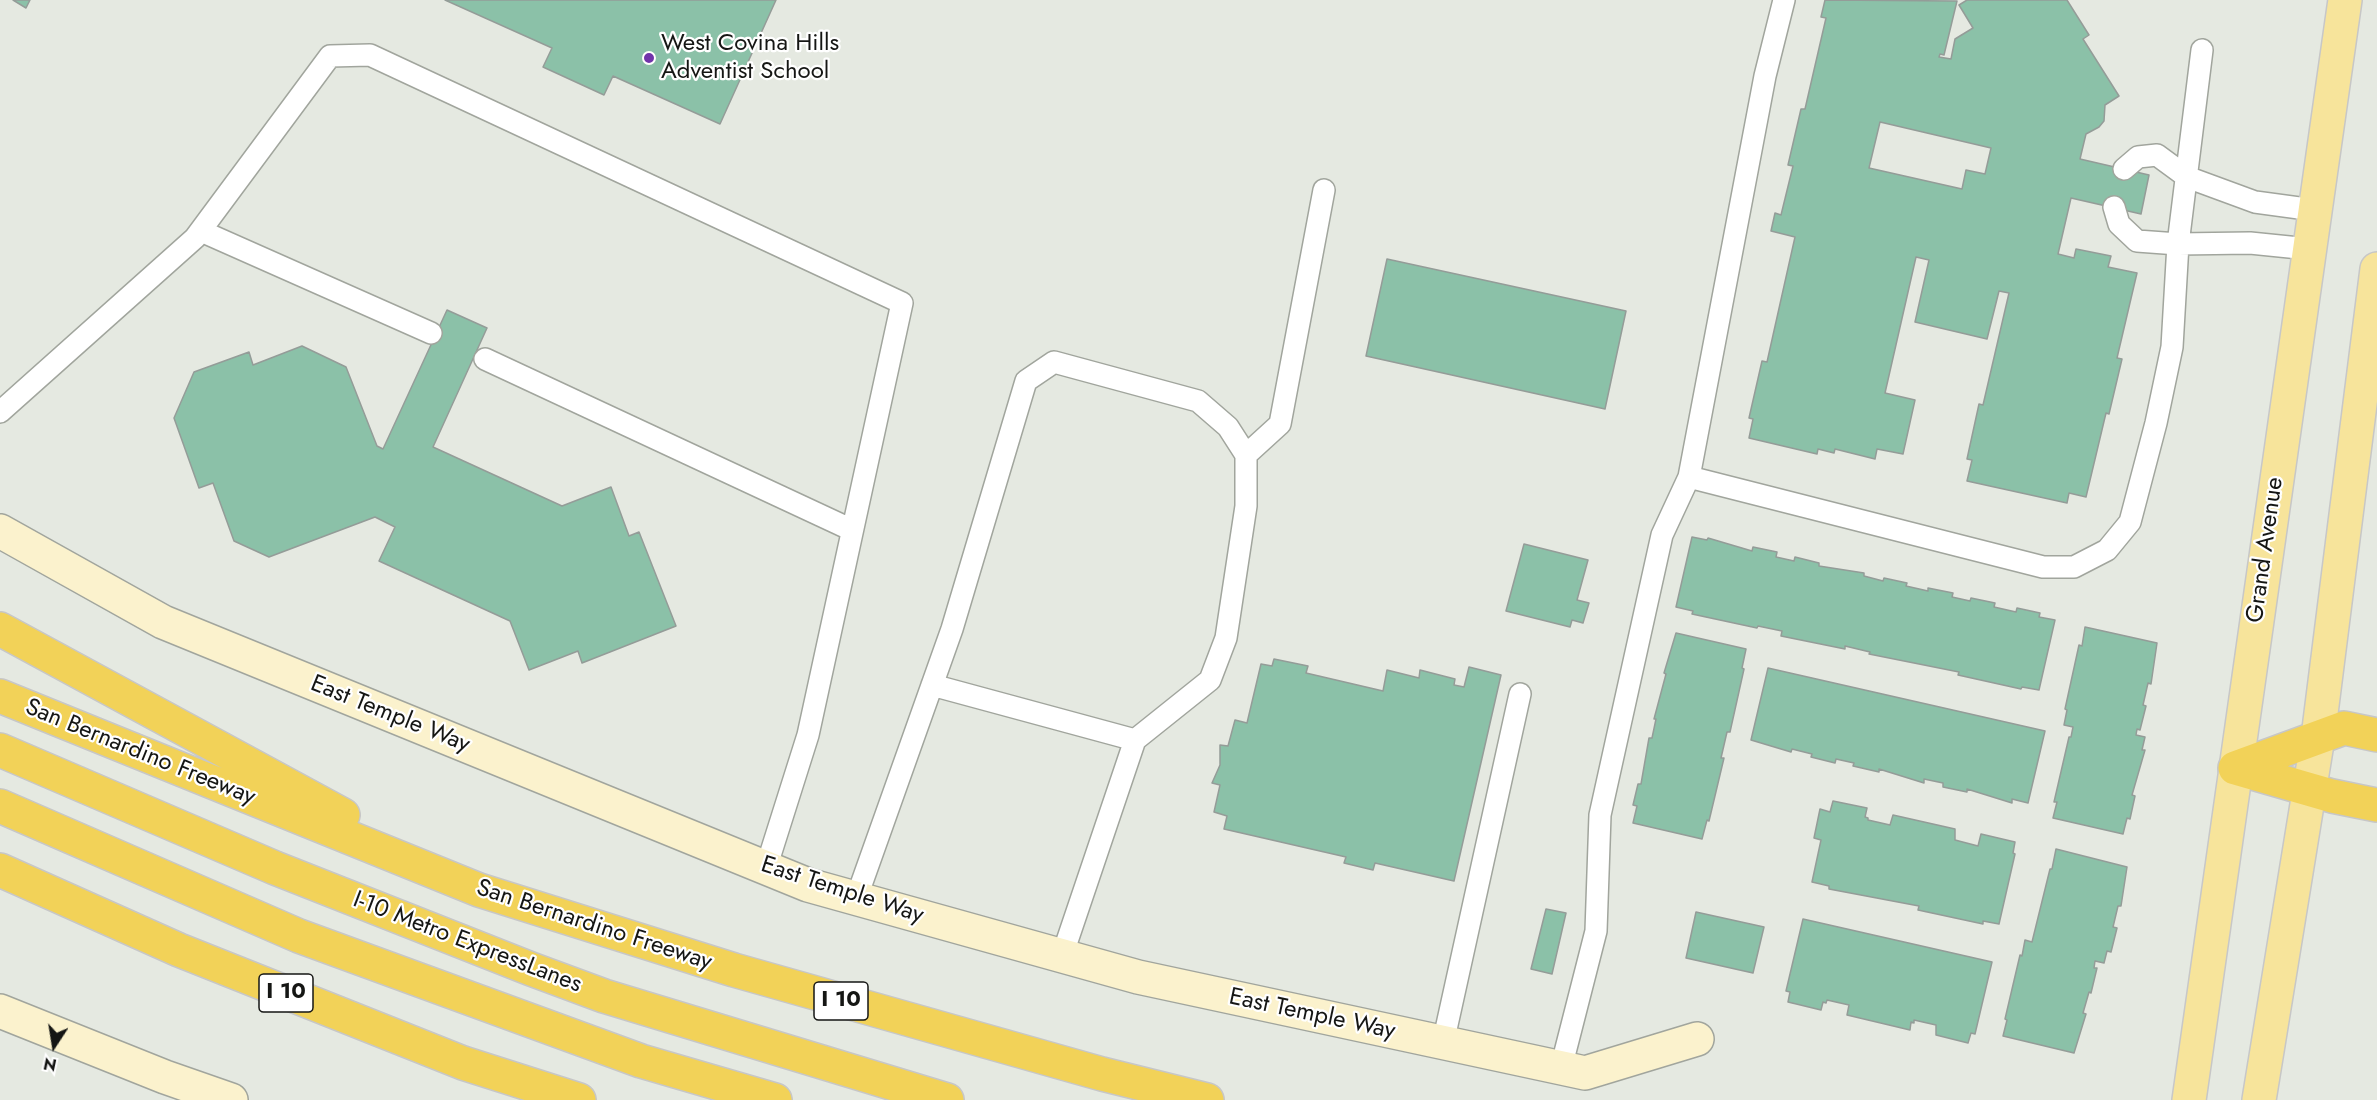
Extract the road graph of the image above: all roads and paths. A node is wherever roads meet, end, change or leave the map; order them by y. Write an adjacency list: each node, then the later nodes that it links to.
1 (1784, 0): 17 (lane)
2 (2345, 0): 8 (main road, Grand Avenue)
3 (2202, 50): 5 (lane)
4 (2124, 169): 5 (lane)
5 (2187, 177): 8 (lane); 10 (lane)
6 (1324, 190): 16 (lane)
7 (2114, 207): 10 (lane)
8 (2314, 210): 11 (main road, Grand Avenue)
9 (198, 234): 13 (lane); 15 (lane); 18 (lane)
10 (2178, 244): 11 (lane); 17 (lane)
11 (2308, 249): 28 (main road, Grand Avenue)
12 (2377, 270): 25 (main road)
13 (431, 333)
14 (484, 359): 18 (lane)
15 (0, 412)
16 (1246, 455): 21 (lane); 26 (lane)
17 (1689, 477): 40 (lane)
18 (852, 530): 32 (lane)
19 (0, 531): 32 (street, East Temple Way)
20 (0, 629): 34 (highway)
21 (932, 685): 26 (lane); 35 (lane)
22 (1520, 694): 39 (lane)
23 (0, 696): 34 (highway, San Bernardino Freeway / I 10)
24 (2377, 735): 25 (highway)
25 (2318, 737): 28 (highway); 29 (main road)
26 (1135, 740): 36 (lane)
27 (0, 750): 44 (highway, I-10 Metro ExpressLanes)
28 (2235, 768): 29 (highway); 46 (main road, Grand Avenue)
29 (2309, 789): 30 (highway); 47 (main road)
30 (2377, 805)
31 (0, 806): 43 (highway, I-10 Metro ExpressLanes)
32 (766, 868): 35 (street, East Temple Way)
33 (0, 870): 42 (highway, I 10)
34 (478, 890): 45 (highway, San Bernardino Freeway / I 10)
35 (856, 899): 36 (street, East Temple Way)
36 (1062, 956): 39 (street, East Temple Way)
37 (0, 1011): 41 (street)
38 (1697, 1040): 40 (street, East Temple Way)
39 (1443, 1043): 40 (street, East Temple Way)
40 (1561, 1068)
41 (231, 1100)
42 (579, 1100)
43 (775, 1100)
44 (947, 1100)
45 (1207, 1100)
46 (2189, 1100)
47 (2259, 1100)

